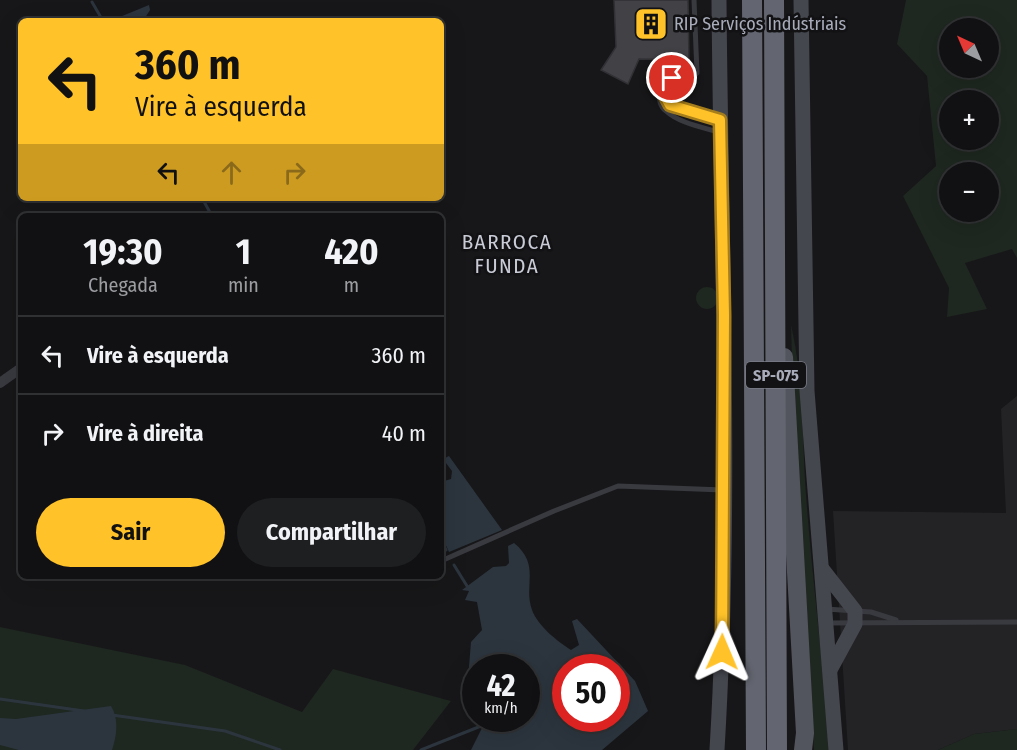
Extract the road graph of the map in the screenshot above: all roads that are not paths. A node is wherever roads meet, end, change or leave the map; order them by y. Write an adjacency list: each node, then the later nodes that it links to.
1 (694, 0): 6 (lane)
2 (719, 0): 7 (main road)
3 (752, 0): 18 (highway, SP-075)
4 (774, 0): 8 (highway, SP-075)
5 (801, 0): 13 (main road)
6 (676, 79): 7 (lane); 7 (lane)
7 (720, 126): 11 (main road)
8 (776, 293): 20 (main road); 24 (highway, SP-075)
9 (18, 370): 10 (street)
10 (0, 383)
11 (724, 490): 12 (lane); 21 (main road)
12 (444, 560)
13 (823, 570): 14 (main road); 15 (main road)
14 (826, 616): 15 (lane); 15 (lane); 19 (main road)
15 (855, 618): 16 (lane); 16 (lane); 19 (main road)
16 (898, 621): 17 (lane)
17 (1017, 622)
18 (755, 667): 22 (highway); 23 (highway, SP-075)
19 (830, 670): 25 (main road)
20 (805, 744)
21 (717, 750)
22 (745, 750)
23 (756, 750)
24 (777, 750)
25 (836, 750)

